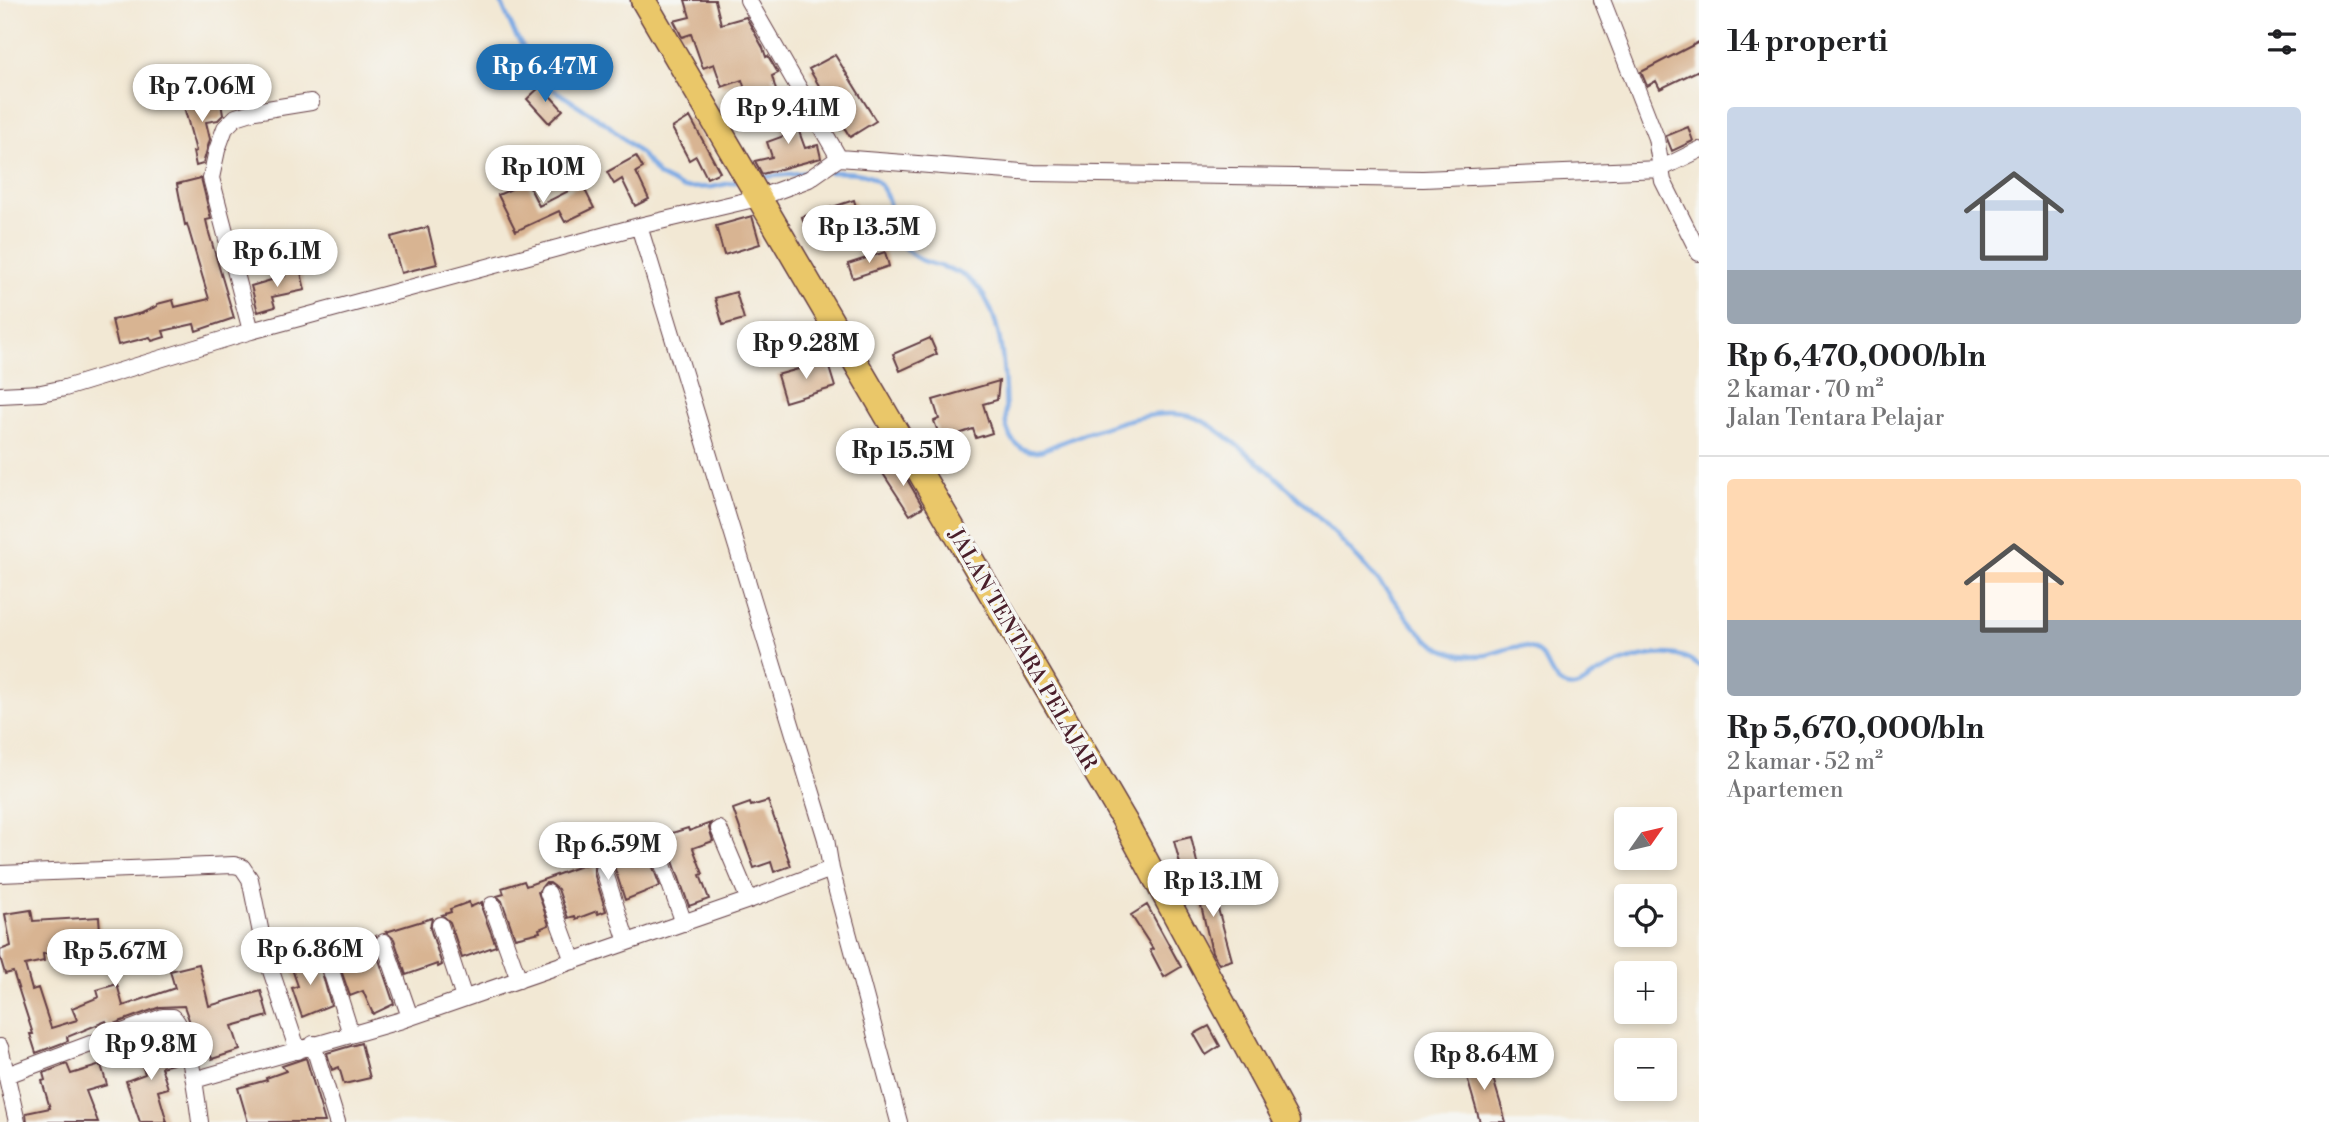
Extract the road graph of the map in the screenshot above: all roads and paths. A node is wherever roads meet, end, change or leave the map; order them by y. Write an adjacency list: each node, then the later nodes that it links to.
1 (643, 0): 8 (highway, JALAN TENTARA PELAJAR)
2 (748, 0): 6 (street)
3 (1602, 0): 7 (street)
4 (311, 102): 11 (street)
5 (1699, 150): 7 (street)
6 (835, 161): 7 (street); 8 (street)
7 (1660, 169): 10 (street)
8 (755, 195): 9 (street); 40 (highway, JALAN TENTARA PELAJAR)
9 (639, 226): 11 (street); 15 (street)
10 (1699, 253)
11 (251, 331): 12 (street)
12 (0, 395)
13 (719, 829): 19 (street)
14 (658, 850): 21 (street)
15 (831, 869): 19 (street); 39 (street)
16 (604, 870): 24 (street)
17 (0, 874): 33 (street)
18 (548, 893): 26 (street)
19 (749, 900): 21 (street)
20 (492, 905): 27 (street)
21 (684, 923): 24 (street)
22 (440, 925): 28 (street)
23 (384, 942): 29 (street)
24 (627, 942): 26 (street)
25 (328, 961): 30 (street)
26 (573, 961): 27 (street)
27 (519, 980): 28 (street)
28 (464, 999): 29 (street)
29 (410, 1017): 30 (street)
30 (351, 1034): 31 (street)
31 (313, 1044): 33 (street); 38 (street)
32 (0, 1047): 34 (street)
33 (298, 1051): 35 (street)
34 (7, 1075): 35 (street); 36 (street)
35 (194, 1080): 37 (street)
36 (18, 1122)
37 (201, 1122)
38 (337, 1122)
39 (899, 1122)
40 (1287, 1122)

